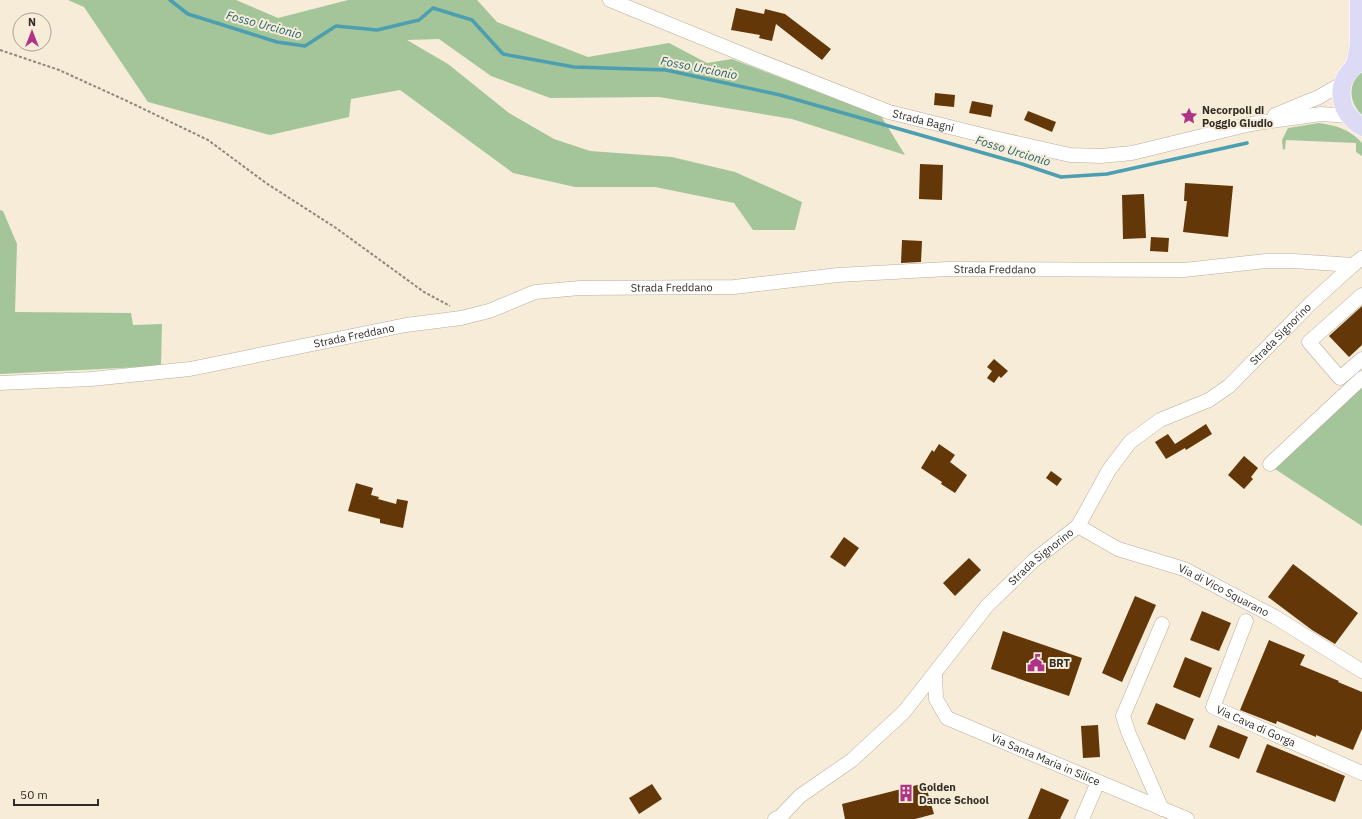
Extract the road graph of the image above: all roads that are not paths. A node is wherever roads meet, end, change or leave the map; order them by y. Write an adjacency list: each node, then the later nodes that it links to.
1 (610, 0): 6 (street, Strada Bagni)
2 (1359, 0): 3 (main road)
3 (1358, 63): 4 (main road)
4 (1343, 83): 5 (main road); 6 (street, Strada Bagni)
5 (1355, 121): 6 (street, Strada Bagni)
6 (1251, 124)
7 (1357, 262): 11 (street, Strada Freddano); 13 (street, Strada Signorino)
8 (1362, 295): 9 (street)
9 (1362, 359)
10 (1362, 378): 12 (street)
11 (0, 383)
12 (1270, 464)
13 (1078, 526): 16 (street, Via di Vico Squarano); 17 (street, Strada Signorino)
14 (1246, 621): 18 (street, Via Cava di Gorga)
15 (1162, 624): 20 (street)
16 (1362, 671)
17 (935, 674): 19 (street, Via Santa Maria in Silice); 21 (street, Strada Signorino)
18 (1362, 773)
19 (1098, 782): 20 (street, Via Santa Maria in Silice); 22 (street)
20 (1162, 809): 23 (street, Via Santa Maria in Silice)
21 (775, 819)
22 (1082, 819)
23 (1187, 819)

